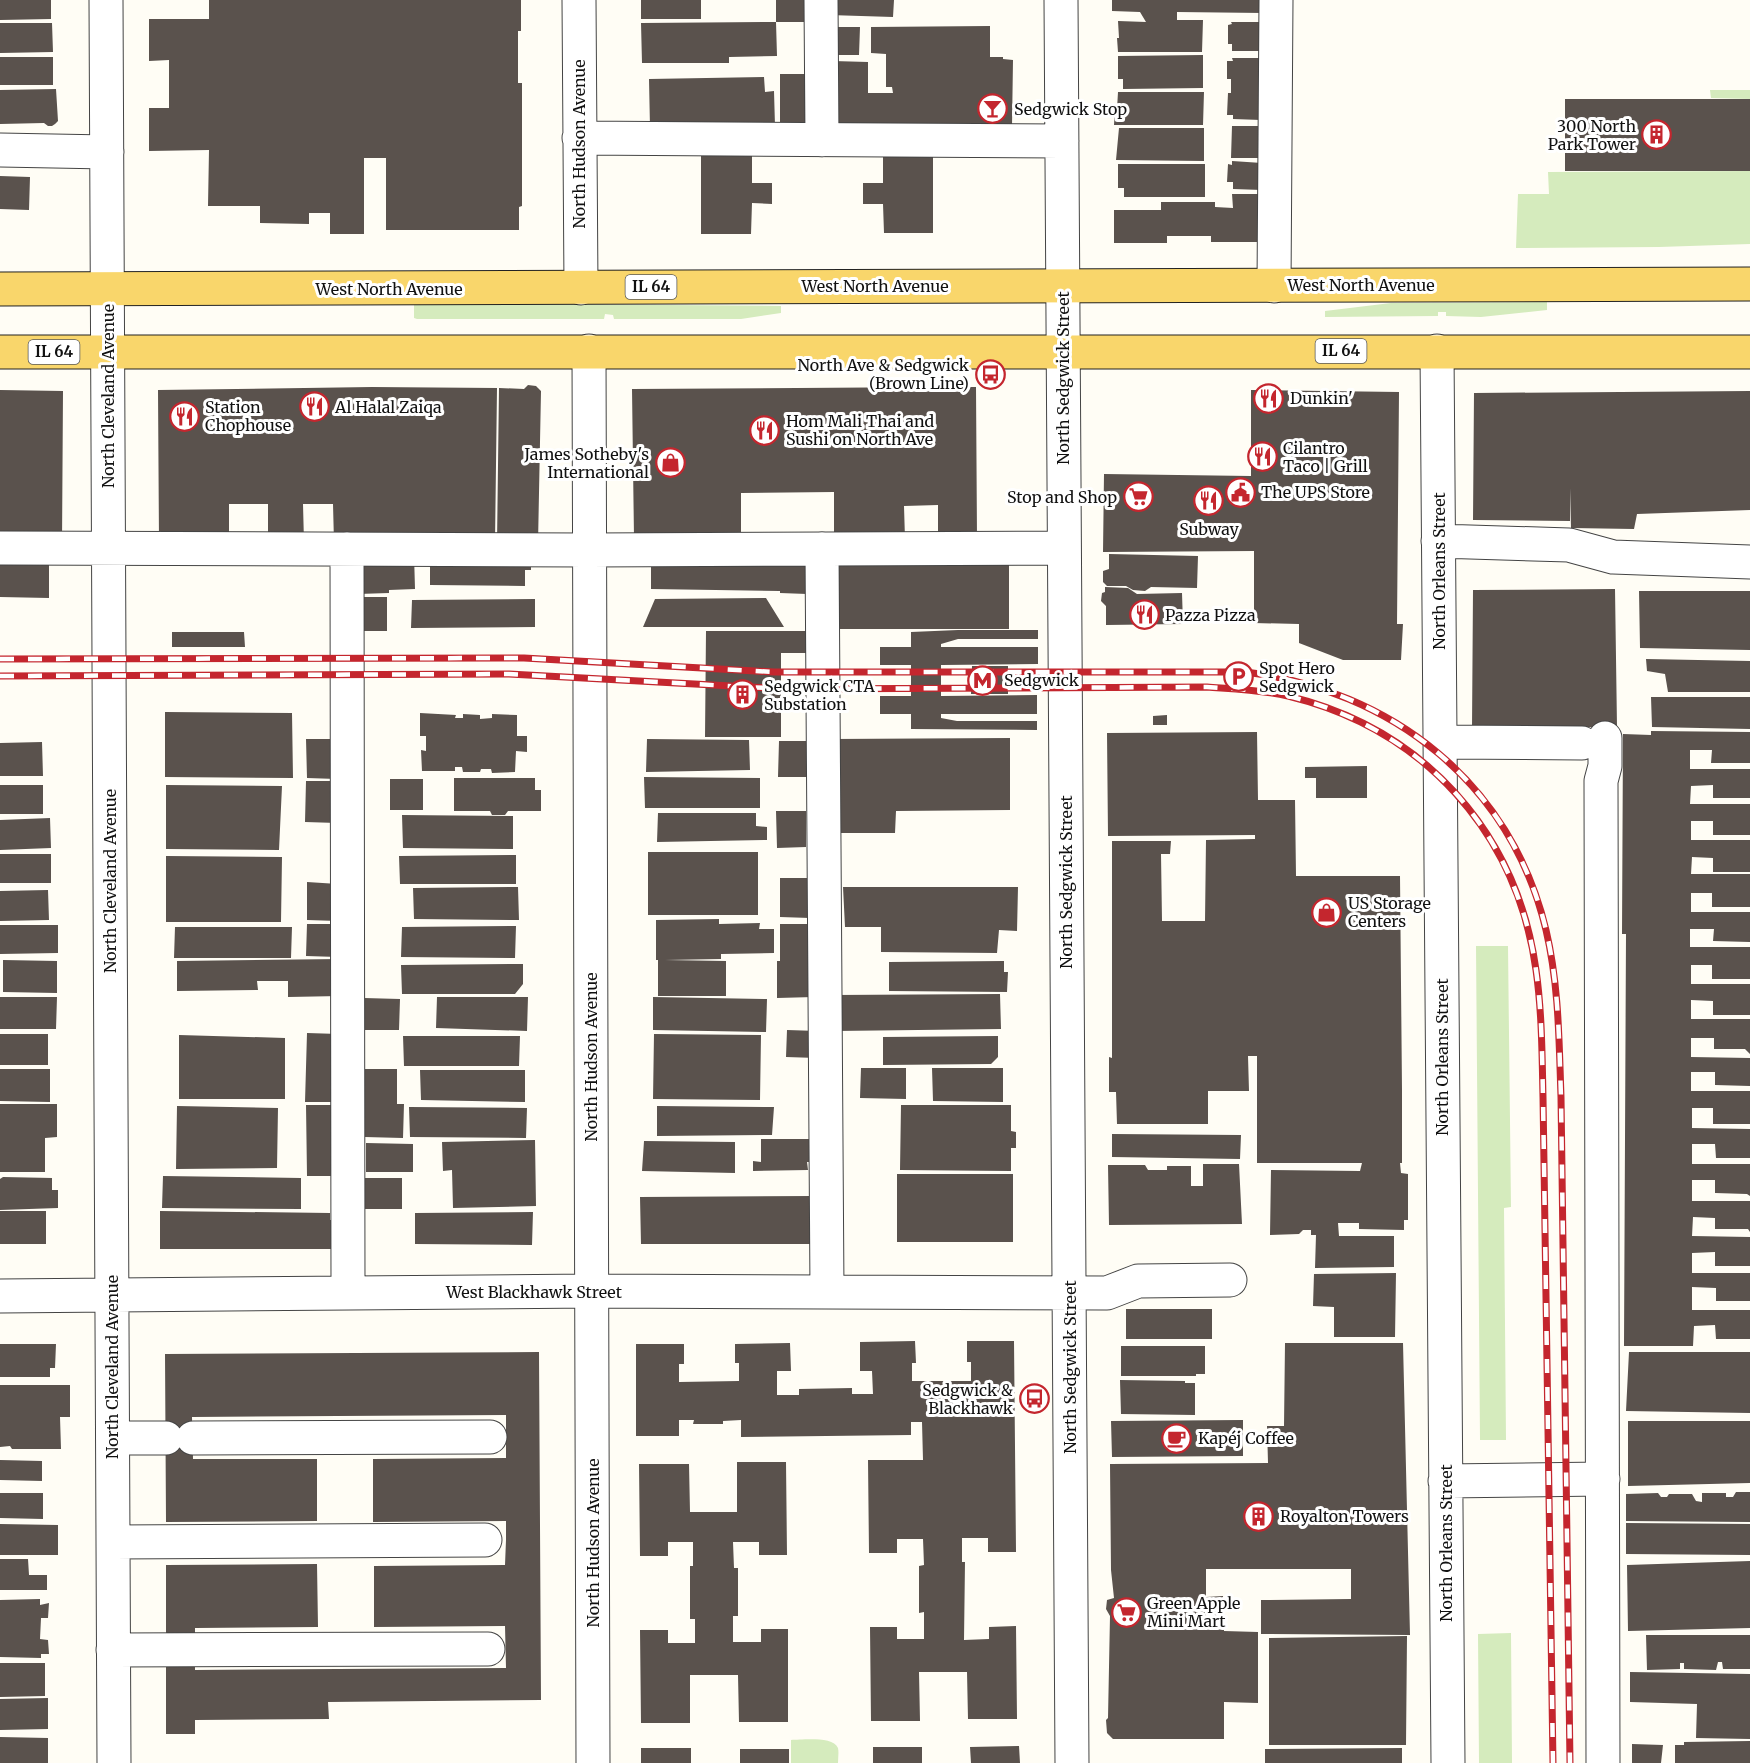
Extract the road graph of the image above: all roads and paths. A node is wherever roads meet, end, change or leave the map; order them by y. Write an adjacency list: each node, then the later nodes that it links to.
1 (106, 0): 10 (street, North Cleveland Avenue)
2 (579, 0): 6 (street, North Hudson Avenue)
3 (821, 0): 7 (street)
4 (1061, 0): 8 (street, North Sedgwick Street)
5 (1276, 0): 13 (street)
6 (579, 138): 7 (street); 14 (street, North Hudson Avenue)
7 (822, 140): 8 (street)
8 (1062, 141): 12 (street, North Sedgwick Street)
9 (0, 150): 10 (street)
10 (107, 152): 16 (street, North Cleveland Avenue)
11 (1750, 284): 13 (main road, West North Avenue / IL 64)
12 (1063, 286): 13 (main road, West North Avenue / IL 64); 14 (main road, West North Avenue / IL 64); 18 (street, North Sedgwick Street)
13 (1274, 286)
14 (581, 288): 16 (main road, West North Avenue / IL 64)
15 (0, 289): 16 (main road, West North Avenue / IL 64)
16 (108, 289): 21 (street, North Cleveland Avenue)
17 (589, 351): 18 (main road, IL 64); 21 (main road, IL 64); 29 (street, North Hudson Avenue)
18 (1063, 351): 19 (main road, IL 64); 26 (street, North Sedgwick Street)
19 (1437, 351): 22 (main road, IL 64); 23 (street, North Orleans Street)
20 (0, 352): 21 (main road, IL 64)
21 (108, 352): 25 (street, North Cleveland Avenue)
22 (1750, 352)
23 (1438, 541): 30 (street); 31 (street, North Orleans Street)
24 (0, 548): 25 (street)
25 (108, 548): 27 (street); 37 (street, North Cleveland Avenue)
26 (1064, 548): 28 (street); 35 (street, North Sedgwick Street)
27 (347, 549): 29 (street); 36 (street)
28 (822, 549): 29 (street); 34 (street)
29 (590, 550): 33 (street, North Hudson Avenue)
30 (1750, 562)
31 (1440, 742): 41 (street); 42 (street, North Orleans Street)
32 (1230, 1280): 35 (street, West Blackhawk Street)
33 (592, 1291): 34 (street, West Blackhawk Street); 36 (street, West Blackhawk Street); 48 (street, North Hudson Avenue)
34 (827, 1292): 35 (street, West Blackhawk Street)
35 (1069, 1292): 49 (street, North Sedgwick Street)
36 (348, 1293): 37 (street, West Blackhawk Street)
37 (112, 1295): 38 (street, West Blackhawk Street); 40 (street, North Cleveland Avenue)
38 (0, 1296)
39 (490, 1437): 40 (street)
40 (112, 1438): 44 (street, North Cleveland Avenue)
41 (1603, 1479): 42 (street); 51 (street)
42 (1445, 1481): 50 (street, North Orleans Street)
43 (485, 1540): 44 (street)
44 (113, 1542): 46 (street, North Cleveland Avenue)
45 (488, 1649): 46 (street)
46 (113, 1650): 47 (street, North Cleveland Avenue)
47 (114, 1763)
48 (593, 1763)
49 (1072, 1763)
50 (1448, 1763)
51 (1602, 1763)

